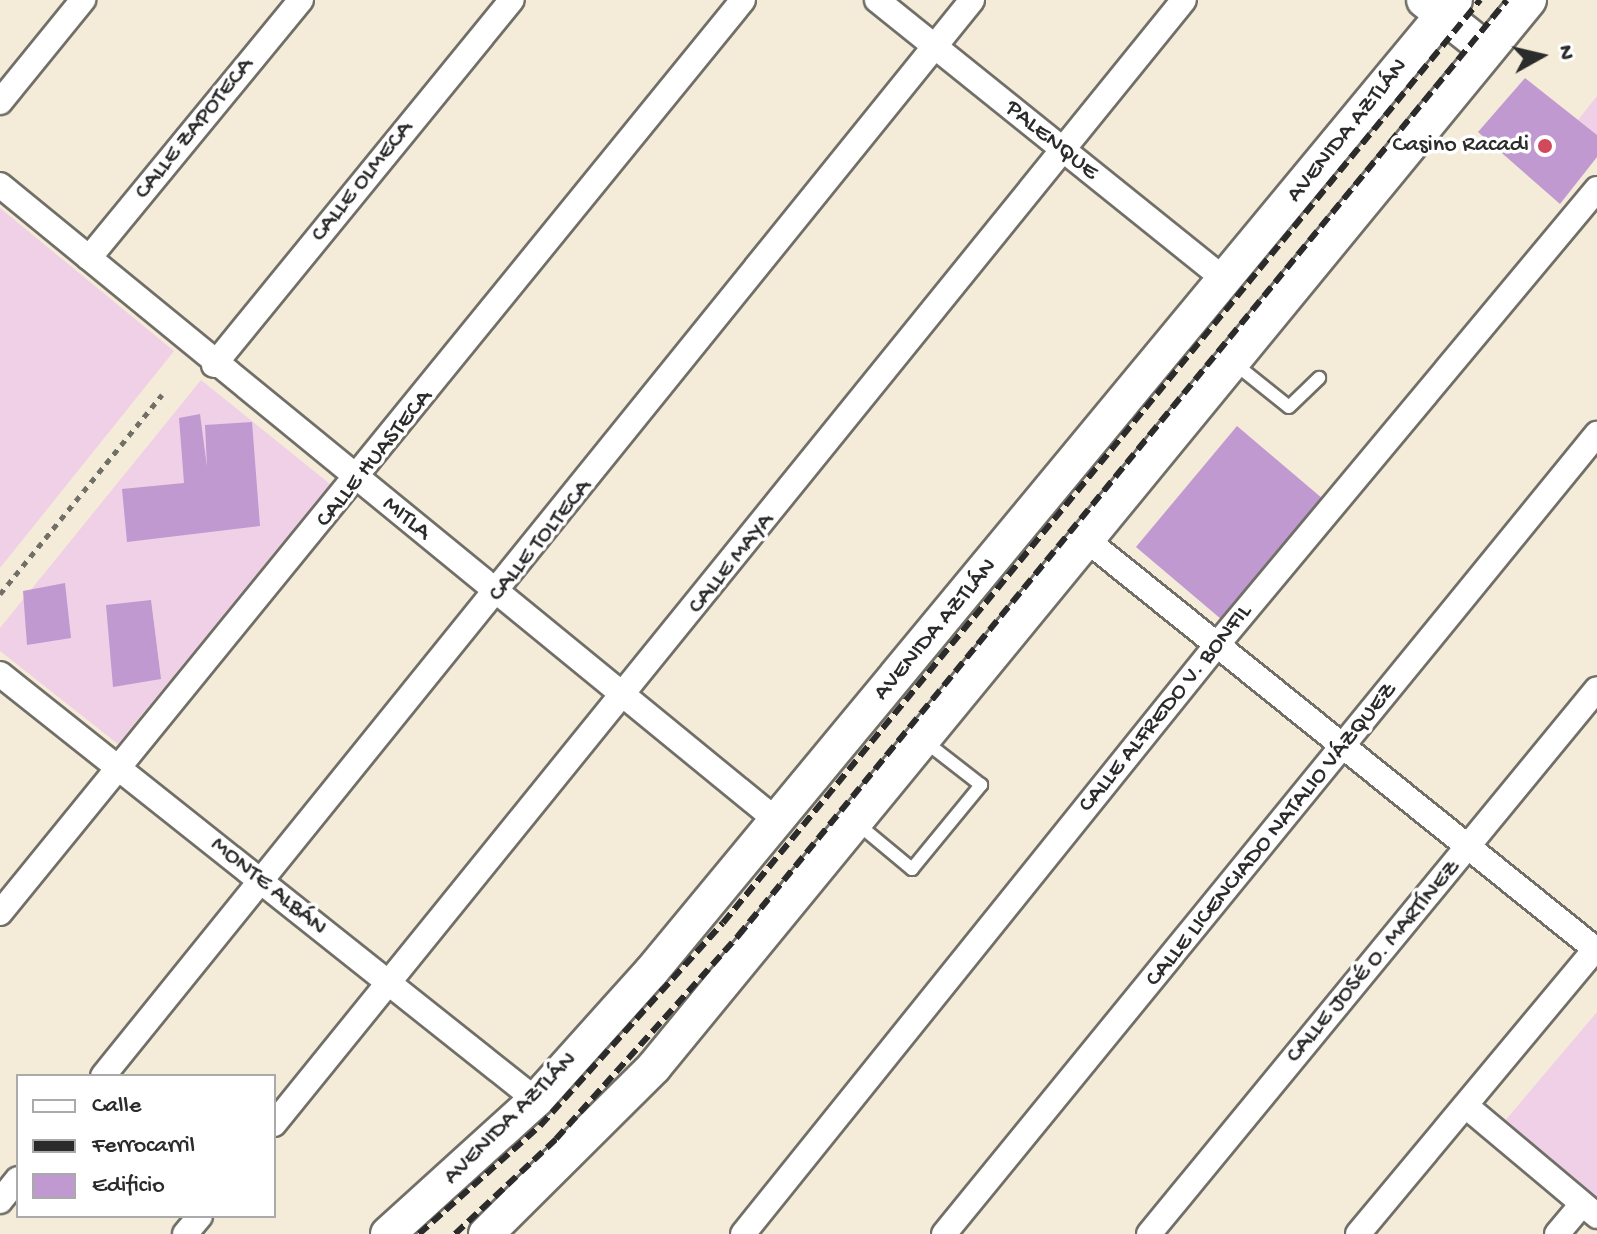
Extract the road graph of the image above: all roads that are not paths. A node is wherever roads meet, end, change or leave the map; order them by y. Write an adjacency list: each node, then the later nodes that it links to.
1 (83, 0): 12 (street)
2 (301, 0): 16 (street, CALLE ZAPOTECA)
3 (512, 0): 19 (street, CALLE OLMECA)
4 (743, 0): 22 (street, CALLE HUASTECA)
5 (877, 0): 10 (street, PALENQUE)
6 (972, 0): 10 (street, CALLE TOLTECA)
7 (1184, 0): 13 (street, CALLE MAYA)
8 (1529, 0): 11 (main road)
9 (1440, 5): 11 (main road); 17 (main road, AVENIDA AZTLÁN)
10 (934, 48): 13 (street, PALENQUE); 24 (street, CALLE TOLTECA)
11 (1487, 50): 18 (main road)
12 (0, 102)
13 (1062, 149): 17 (street, PALENQUE); 28 (street, CALLE MAYA)
14 (0, 185): 16 (street, MITLA)
15 (1597, 189): 25 (street, CALLE ALFREDO V. BONFIL)
16 (89, 258): 19 (street, MITLA)
17 (1226, 281): 32 (main road, AVENIDA AZTLÁN)
18 (1234, 363): 20 (lane); 23 (main road)
19 (214, 365): 22 (street, MITLA)
20 (1319, 378)
21 (1597, 434): 30 (street, CALLE LICENCIADO NATALIO VÁZQUEZ)
22 (358, 481): 24 (street, MITLA); 31 (street, CALLE HUASTECA)
23 (1088, 541): 25 (street); 29 (main road)
24 (498, 595): 28 (street, MITLA); 35 (street, CALLE TOLTECA)
25 (1216, 646): 30 (street); 50 (street, CALLE ALFREDO V. BONFIL)
26 (0, 674): 31 (street, MONTE ALBÁN)
27 (1597, 689): 34 (street, CALLE JOSÉ O. MARTÍNEZ)
28 (625, 698): 32 (street, MITLA); 38 (street, CALLE MAYA)
29 (927, 743): 33 (main road); 33 (lane)
30 (1342, 752): 34 (street); 51 (street, CALLE LICENCIADO NATALIO VÁZQUEZ)
31 (123, 769): 35 (street, MONTE ALBÁN); 36 (street, CALLE HUASTECA)
32 (776, 820): 40 (main road, AVENIDA AZTLÁN)
33 (859, 825): 49 (main road)
34 (1467, 850): 37 (street); 52 (street, CALLE JOSÉ O. MARTÍNEZ)
35 (263, 884): 38 (street, MONTE ALBÁN); 39 (street, CALLE TOLTECA)
36 (0, 913)
37 (1596, 948): 41 (street)
38 (389, 984): 40 (street, MONTE ALBÁN); 42 (street, CALLE MAYA)
39 (105, 1074)
40 (536, 1100): 48 (main road, AVENIDA AZTLÁN)
41 (1466, 1106): 45 (street); 53 (street)
42 (276, 1122)
43 (16, 1181): 44 (street)
44 (0, 1201)
45 (1589, 1210): 54 (street)
46 (198, 1218): 47 (street)
47 (185, 1234)
48 (388, 1234)
49 (486, 1234)
50 (743, 1234)
51 (944, 1234)
52 (1149, 1234)
53 (1358, 1234)
54 (1557, 1234)

